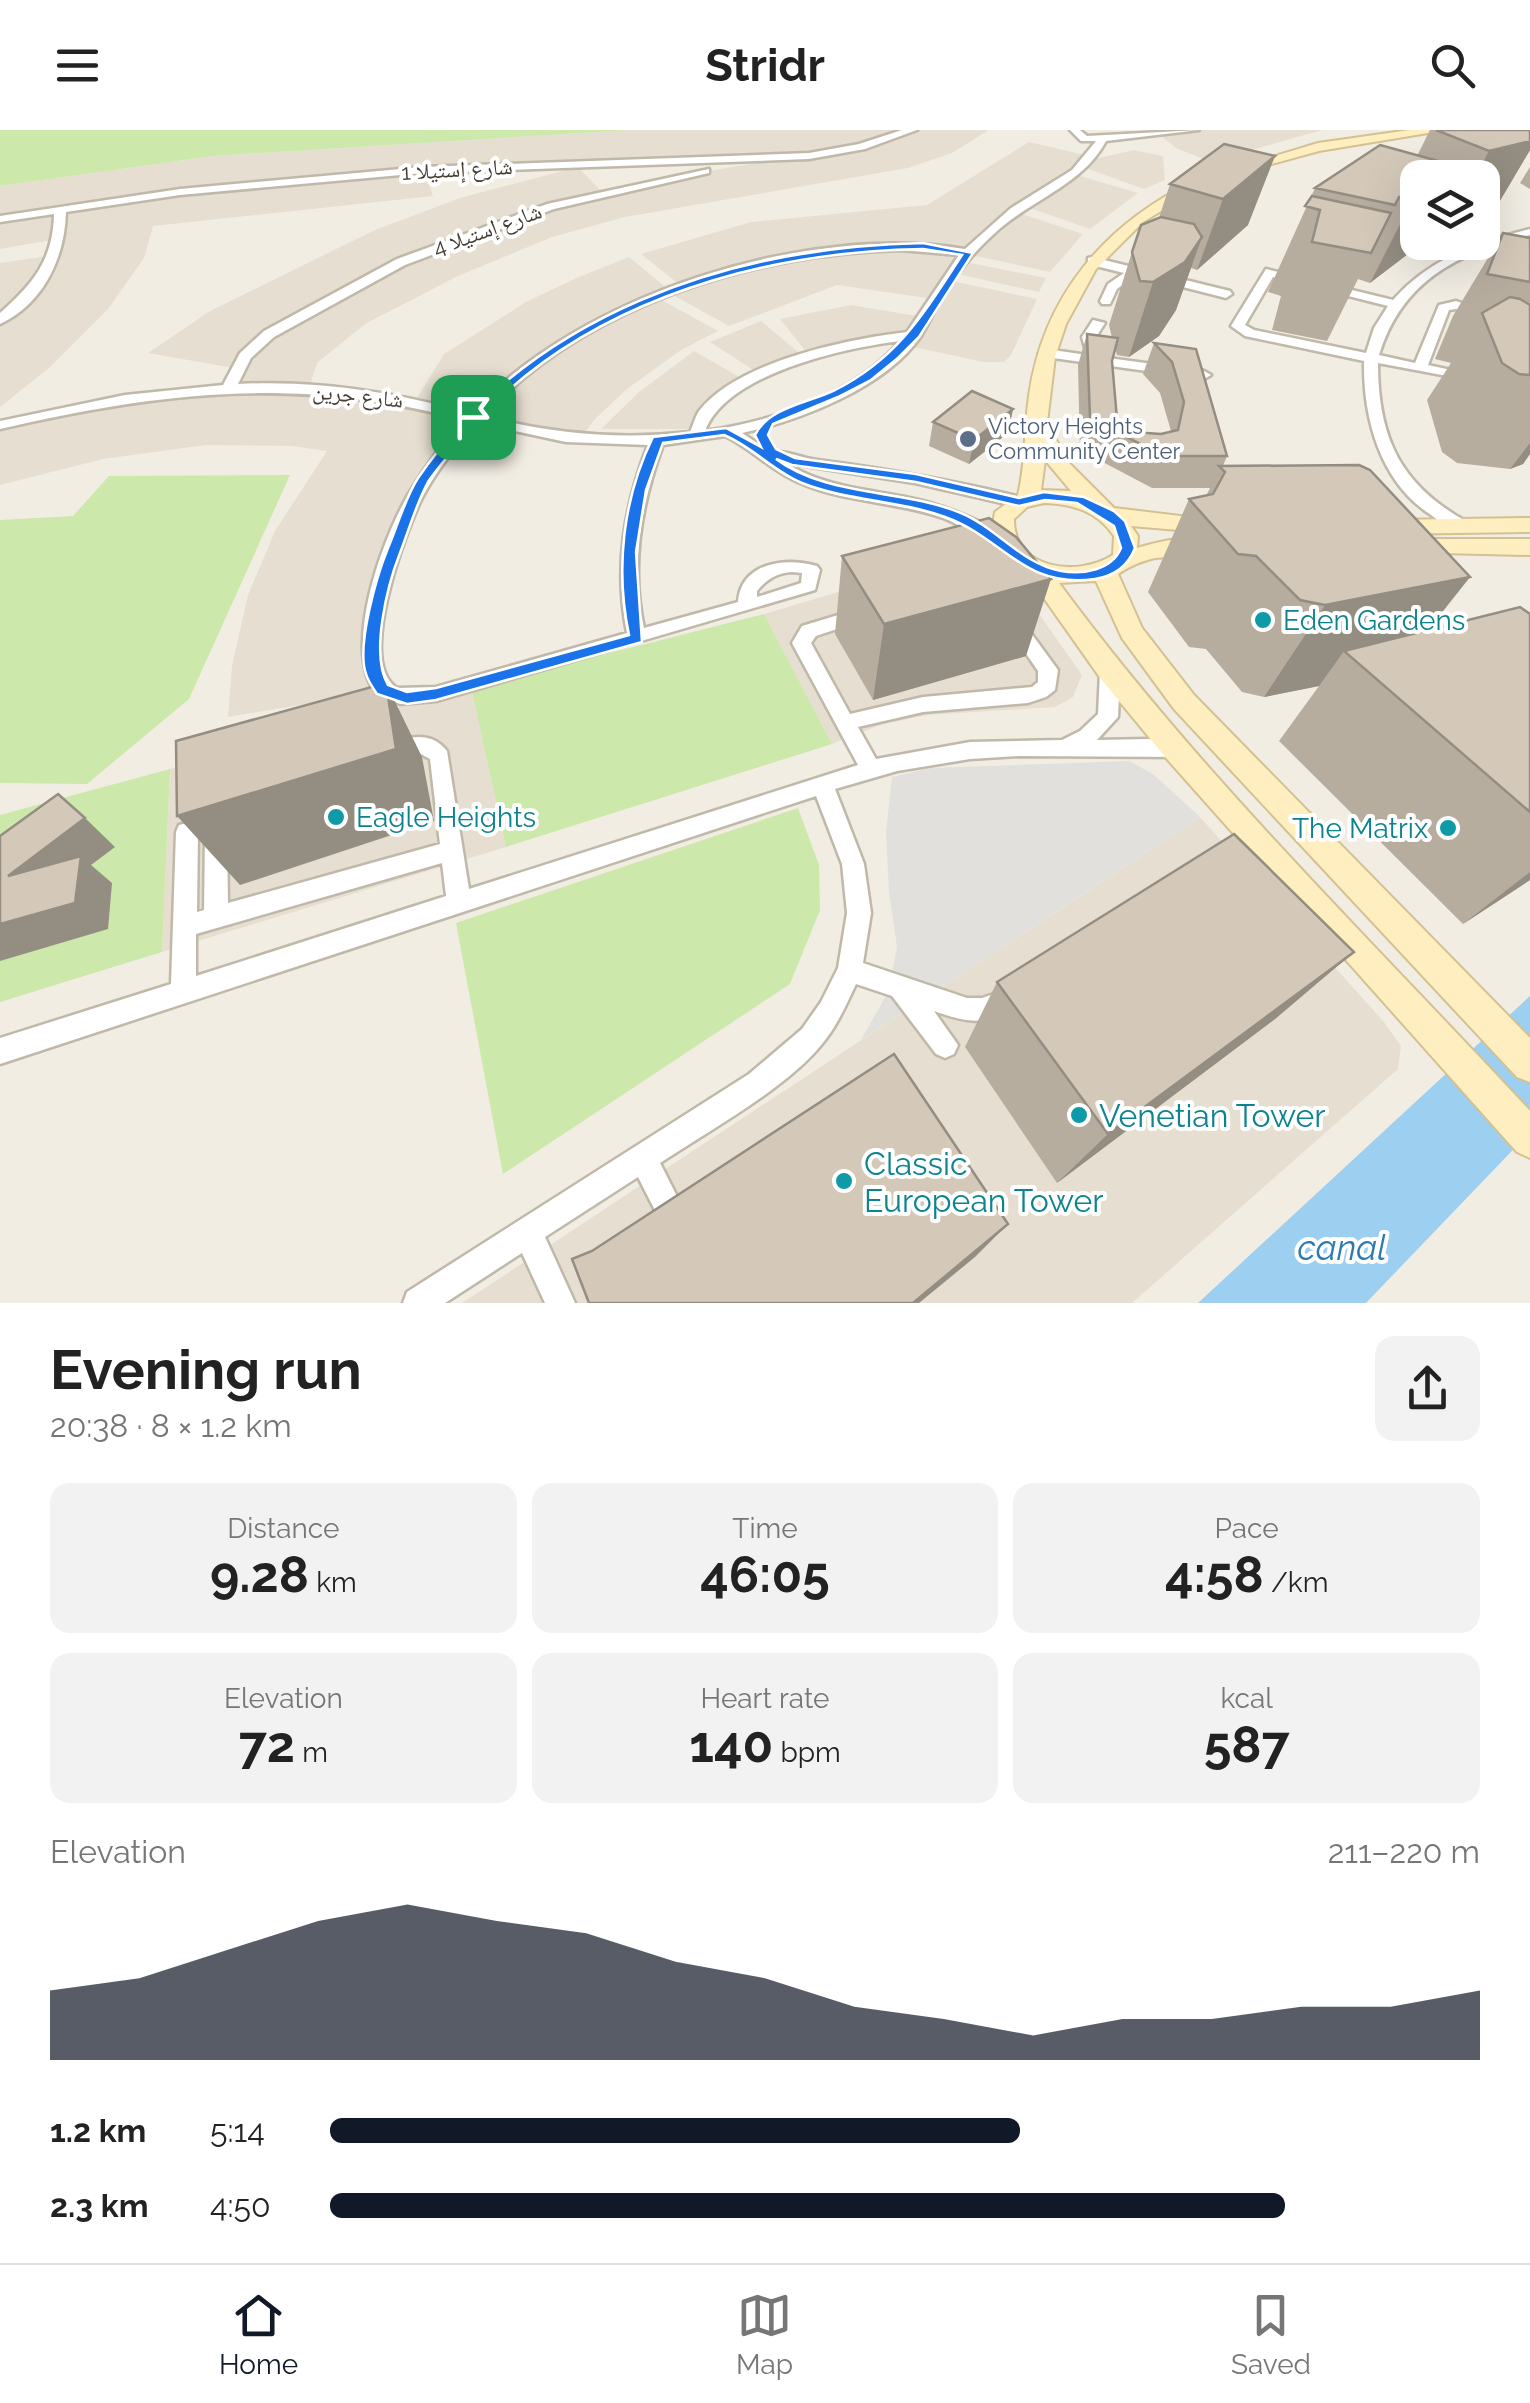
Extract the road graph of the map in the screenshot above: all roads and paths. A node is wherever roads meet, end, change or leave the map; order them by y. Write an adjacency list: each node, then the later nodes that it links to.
1 (912, 130): 7 (street, شارع إستيلا 1)
2 (1075, 130): 6 (street)
3 (1194, 130): 5 (street)
4 (1439, 130): 15 (main road)
5 (1108, 135): 6 (street); 8 (street, شارع جرين)
6 (1084, 139): 8 (street)
7 (791, 158): 9 (street, شارع إستيلا 1); 10 (street, شارع إستيلا 4)
8 (1090, 159): 14 (street, شارع جرين)
9 (582, 163): 10 (street); 11 (street, شارع إستيلا 1)
10 (602, 192): 32 (street, شارع إستيلا 4)
11 (60, 209): 12 (street, شارع إستيلا 1); 21 (street)
12 (0, 218)
13 (1530, 232): 19 (street)
14 (968, 253): 23 (street, شارع جرين); 35 (street)
15 (1092, 261): 16 (street); 25 (main road)
16 (1134, 272): 17 (street); 18 (street)
17 (1226, 294)
18 (1106, 301)
19 (1394, 304): 28 (street); 28 (street)
20 (1496, 316): 29 (street)
21 (0, 320)
22 (1098, 323): 27 (street)
23 (915, 334): 24 (street); 26 (street, شارع جرين)
24 (854, 343): 26 (street); 33 (street)
25 (1046, 352): 27 (street); 34 (main road)
26 (894, 356): 36 (street, شارع جرين)
27 (1094, 358): 30 (street)
28 (1371, 358): 29 (street); 43 (street)
29 (1420, 368): 31 (street)
30 (1204, 375)
31 (1493, 384)
32 (228, 390): 35 (street, شارع جرين); 37 (street, شارع جرين)
33 (717, 401): 38 (street); 39 (street)
34 (1037, 412): 44 (main road); 45 (main road)
35 (473, 417): 40 (street, شارع جرين); 56 (street)
36 (768, 422): 38 (street, شارع جرين); 41 (street)
37 (0, 425)
38 (734, 430): 39 (street, شارع جرين); 42 (street)
39 (696, 436): 40 (street, شارع جرين)
40 (658, 440): 56 (street)
41 (854, 467): 42 (street); 44 (street)
42 (846, 490): 49 (street)
43 (1409, 493): 47 (street); 48 (street)
44 (1024, 500): 45 (main road); 49 (main road)
45 (1103, 510): 51 (main road); 51 (main road)
46 (1530, 525): 47 (main road)
47 (1461, 526): 48 (main road)
48 (1392, 527): 50 (main road)
49 (1007, 547): 52 (main road)
50 (1530, 547)
51 (1114, 566): 52 (main road); 76 (main road)
52 (1036, 569): 57 (main road)
53 (748, 606): 56 (street)
54 (884, 607): 58 (street)
55 (1002, 608): 58 (street)
56 (637, 638)
57 (1110, 672): 59 (street); 60 (main road)
58 (845, 723): 62 (street)
59 (1053, 746): 60 (street); 62 (street)
60 (1177, 751): 77 (main road)
61 (376, 755): 66 (street)
62 (871, 768): 63 (street)
63 (823, 784): 67 (street); 70 (street)
64 (217, 809): 68 (street)
65 (187, 832): 69 (street)
66 (452, 850): 67 (street); 68 (street)
67 (459, 904): 73 (street)
68 (216, 917): 69 (street)
69 (185, 926): 73 (street)
70 (850, 970): 71 (street); 78 (street)
71 (900, 988): 72 (street); 74 (street)
72 (1023, 990)
73 (183, 991): 75 (street)
74 (945, 1045)
75 (0, 1051)
76 (1530, 1064)
77 (1530, 1139)
78 (642, 1157): 79 (street); 80 (street)
79 (528, 1232): 81 (street); 82 (street)
80 (646, 1237)
81 (418, 1303)
82 (560, 1303)

